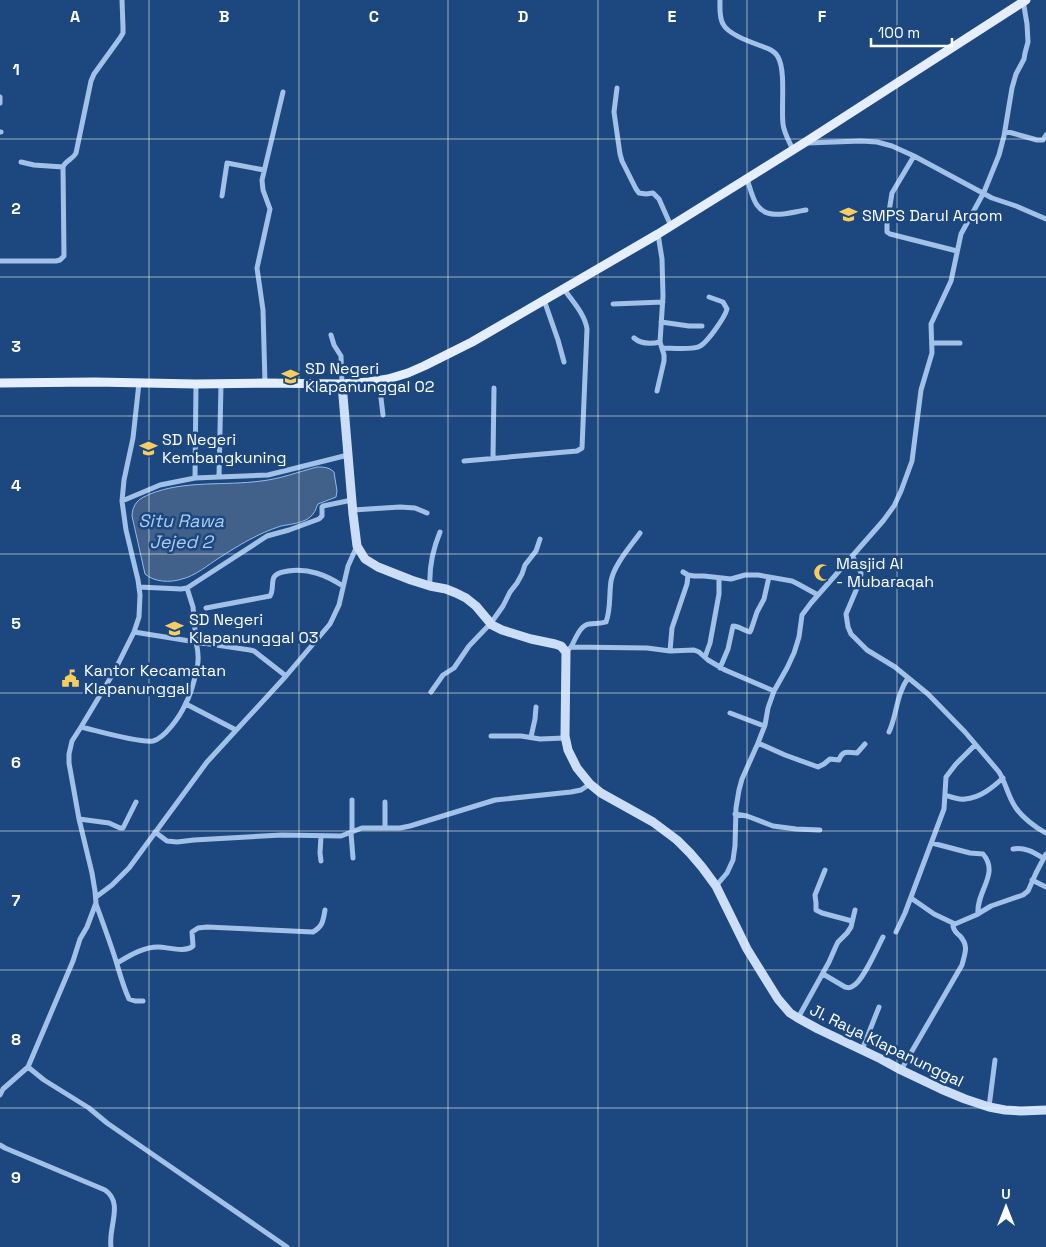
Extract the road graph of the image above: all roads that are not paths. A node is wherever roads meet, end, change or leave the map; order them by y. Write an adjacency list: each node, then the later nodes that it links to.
1 (122, 0): 14 (street)
2 (720, 0): 11 (street)
3 (1024, 1): 8 (street); 10 (main road)
4 (617, 88): 21 (street)
5 (283, 92): 15 (street)
6 (0, 97): 7 (street)
7 (0, 103)
8 (1005, 131): 9 (street); 17 (street)
9 (1046, 135)
10 (804, 143): 11 (main road); 12 (street)
11 (792, 150): 16 (main road)
12 (914, 156): 17 (street); 23 (street)
13 (21, 162): 14 (street)
14 (63, 167): 24 (street)
15 (264, 170): 18 (street); 41 (street)
16 (747, 179): 19 (street); 21 (main road)
17 (984, 192): 20 (street); 23 (street)
18 (222, 196)
19 (806, 210)
20 (1046, 219)
21 (671, 226): 22 (main road)
22 (658, 234): 25 (main road); 28 (street)
23 (957, 251): 34 (street)
24 (0, 261)
25 (564, 289): 27 (main road); 49 (street)
26 (709, 297): 36 (street)
27 (544, 300): 37 (street); 38 (main road)
28 (663, 302): 29 (street); 30 (street)
29 (612, 304)
30 (661, 322): 31 (street); 36 (street)
31 (702, 326)
32 (331, 335): 44 (street)
33 (634, 338): 36 (street)
34 (932, 343): 35 (street); 61 (street)
35 (960, 343)
36 (661, 345): 46 (street)
37 (564, 362)
38 (379, 381): 44 (main road); 47 (street)
39 (0, 383): 40 (main road)
40 (139, 383): 42 (main road); 54 (street)
41 (265, 383): 43 (main road); 44 (main road)
42 (196, 384): 43 (main road); 52 (street)
43 (221, 384): 51 (street)
44 (342, 384): 48 (street)
45 (494, 388): 49 (street)
46 (657, 391)
47 (383, 415)
48 (348, 455): 51 (street); 53 (street)
49 (492, 458): 50 (street)
50 (464, 461)
51 (218, 477): 52 (street)
52 (195, 478): 54 (street)
53 (352, 500): 55 (street); 67 (street)
54 (122, 501): 66 (street)
55 (353, 510): 56 (street); 60 (street)
56 (427, 513)
57 (440, 532): 65 (street)
58 (640, 533): 73 (street)
59 (540, 539): 70 (street)
60 (357, 546): 64 (street); 65 (street)
61 (853, 557): 68 (street); 78 (street)
62 (769, 577): 63 (street); 68 (street); 76 (street)
63 (719, 578): 74 (street); 75 (street)
64 (343, 586): 69 (street); 77 (street)
65 (430, 586): 70 (street)
66 (139, 587): 67 (street); 71 (street)
67 (187, 588): 72 (street)
68 (818, 595): 79 (street)
69 (206, 608)
70 (491, 624): 73 (street); 80 (street)
71 (134, 632): 72 (street); 85 (street)
72 (196, 642): 77 (street); 81 (street)
73 (568, 649): 74 (street); 90 (street, Jl. Raya Klapanunggal)
74 (670, 651): 75 (street)
75 (706, 657): 76 (street)
76 (720, 668): 79 (street)
77 (286, 676): 86 (street)
78 (908, 678): 87 (street); 93 (street)
79 (774, 691): 84 (street)
80 (431, 692)
81 (186, 704): 85 (street); 86 (street)
82 (536, 707): 89 (street)
83 (730, 713): 84 (street)
84 (764, 726): 91 (street)
85 (81, 727): 101 (street)
86 (236, 730): 104 (street)
87 (889, 732)
88 (491, 736): 89 (street)
89 (531, 737): 90 (street)
90 (566, 738): 95 (street, Jl. Raya Klapanunggal)
91 (758, 744): 92 (street); 100 (street)
92 (865, 744)
93 (975, 745): 94 (street); 96 (street)
94 (1003, 778): 96 (street); 106 (street)
95 (590, 784): 102 (street); 115 (street, Jl. Raya Klapanunggal)
96 (945, 795): 108 (street)
97 (352, 800): 105 (street)
98 (136, 802): 101 (street)
99 (385, 802): 102 (street)
100 (735, 814): 103 (street); 115 (street)
101 (79, 818): 118 (street)
102 (385, 828): 105 (street)
103 (820, 830)
104 (155, 832): 107 (street); 118 (street)
105 (351, 832): 107 (street); 111 (street)
106 (1046, 833)
107 (321, 836): 112 (street)
108 (932, 842): 117 (street); 121 (street)
109 (1013, 848): 110 (street)
110 (1045, 856): 114 (street)
111 (352, 858)
112 (321, 861)
113 (825, 870): 122 (street)
114 (1032, 880): 116 (street); 121 (street)
115 (716, 886): 130 (street, Jl. Raya Klapanunggal)
116 (1046, 887)
117 (911, 898): 123 (street); 124 (street)
118 (96, 900): 126 (street); 133 (street)
119 (325, 910): 126 (street)
120 (855, 910): 122 (street)
121 (978, 914): 123 (street)
122 (852, 922): 127 (street)
123 (955, 924): 134 (street)
124 (896, 932)
125 (882, 938): 127 (street)
126 (117, 962): 128 (street)
127 (823, 974): 130 (street)
128 (143, 1001)
129 (879, 1007): 131 (street)
130 (798, 1018): 131 (street, Jl. Raya Klapanunggal)
131 (862, 1050): 134 (street, Jl. Raya Klapanunggal)
132 (995, 1060): 136 (street)
133 (28, 1067): 135 (street); 140 (street)
134 (901, 1070): 136 (street, Jl. Raya Klapanunggal)
135 (0, 1095)
136 (989, 1107): 137 (street, Jl. Raya Klapanunggal)
137 (1046, 1110)
138 (0, 1145): 139 (street)
139 (111, 1247)
140 (287, 1247)

